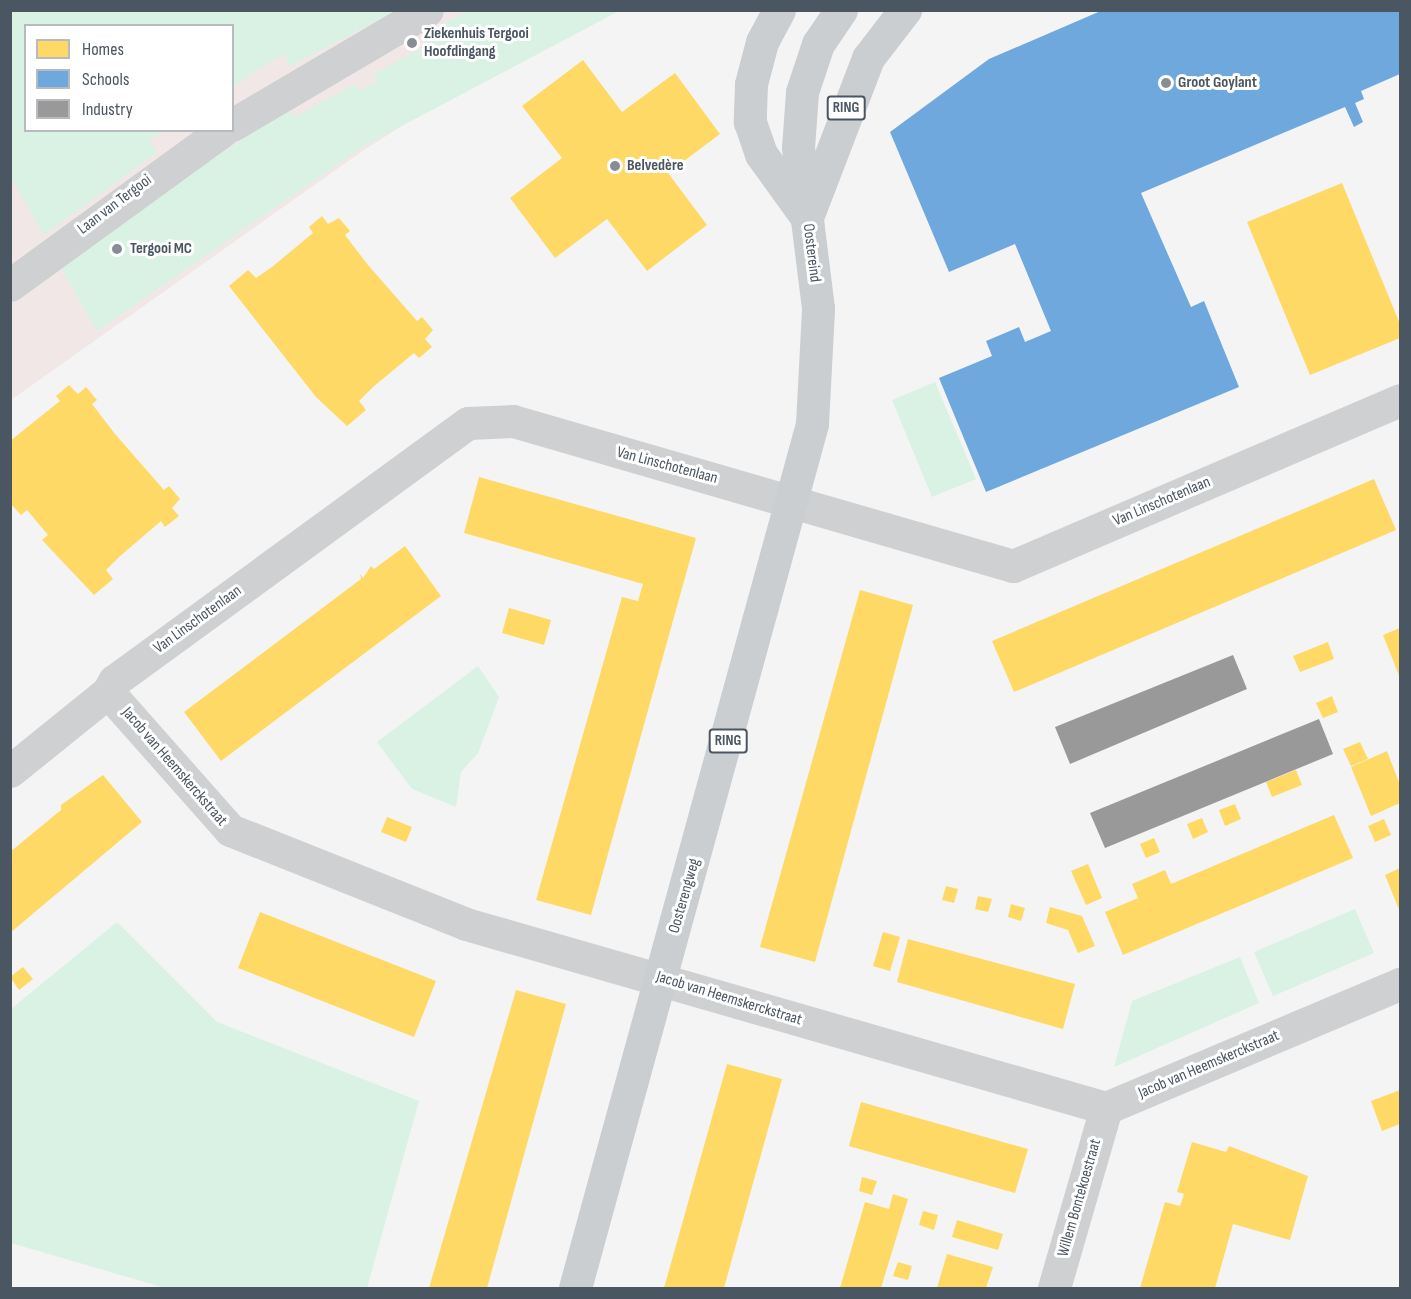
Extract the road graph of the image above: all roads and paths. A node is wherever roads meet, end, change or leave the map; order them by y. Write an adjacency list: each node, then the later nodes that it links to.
1 (427, 10): 5 (street)
2 (779, 10): 7 (main road, RING)
3 (841, 10): 7 (main road, Oostereind / RING)
4 (905, 10): 7 (main road, RING)
5 (234, 124)
6 (220, 132): 8 (street, Laan van Tergooi)
7 (807, 217): 10 (main road, Oostereind / RING)
8 (10, 285)
9 (1401, 400): 10 (street, Van Linschotenlaan)
10 (794, 503): 11 (street, Van Linschotenlaan); 13 (main road, Oosterengweg / RING)
11 (108, 693): 12 (street, Van Linschotenlaan); 13 (street, Jacob van Heemskerckstraat)
12 (10, 771)
13 (662, 979): 15 (street, Jacob van Heemskerckstraat); 16 (main road, Oosterengweg / RING)
14 (1401, 984): 15 (street, Jacob van Heemskerckstraat)
15 (1106, 1108): 17 (street, Willem Bontekoestraat)
16 (575, 1288)
17 (1054, 1288)

